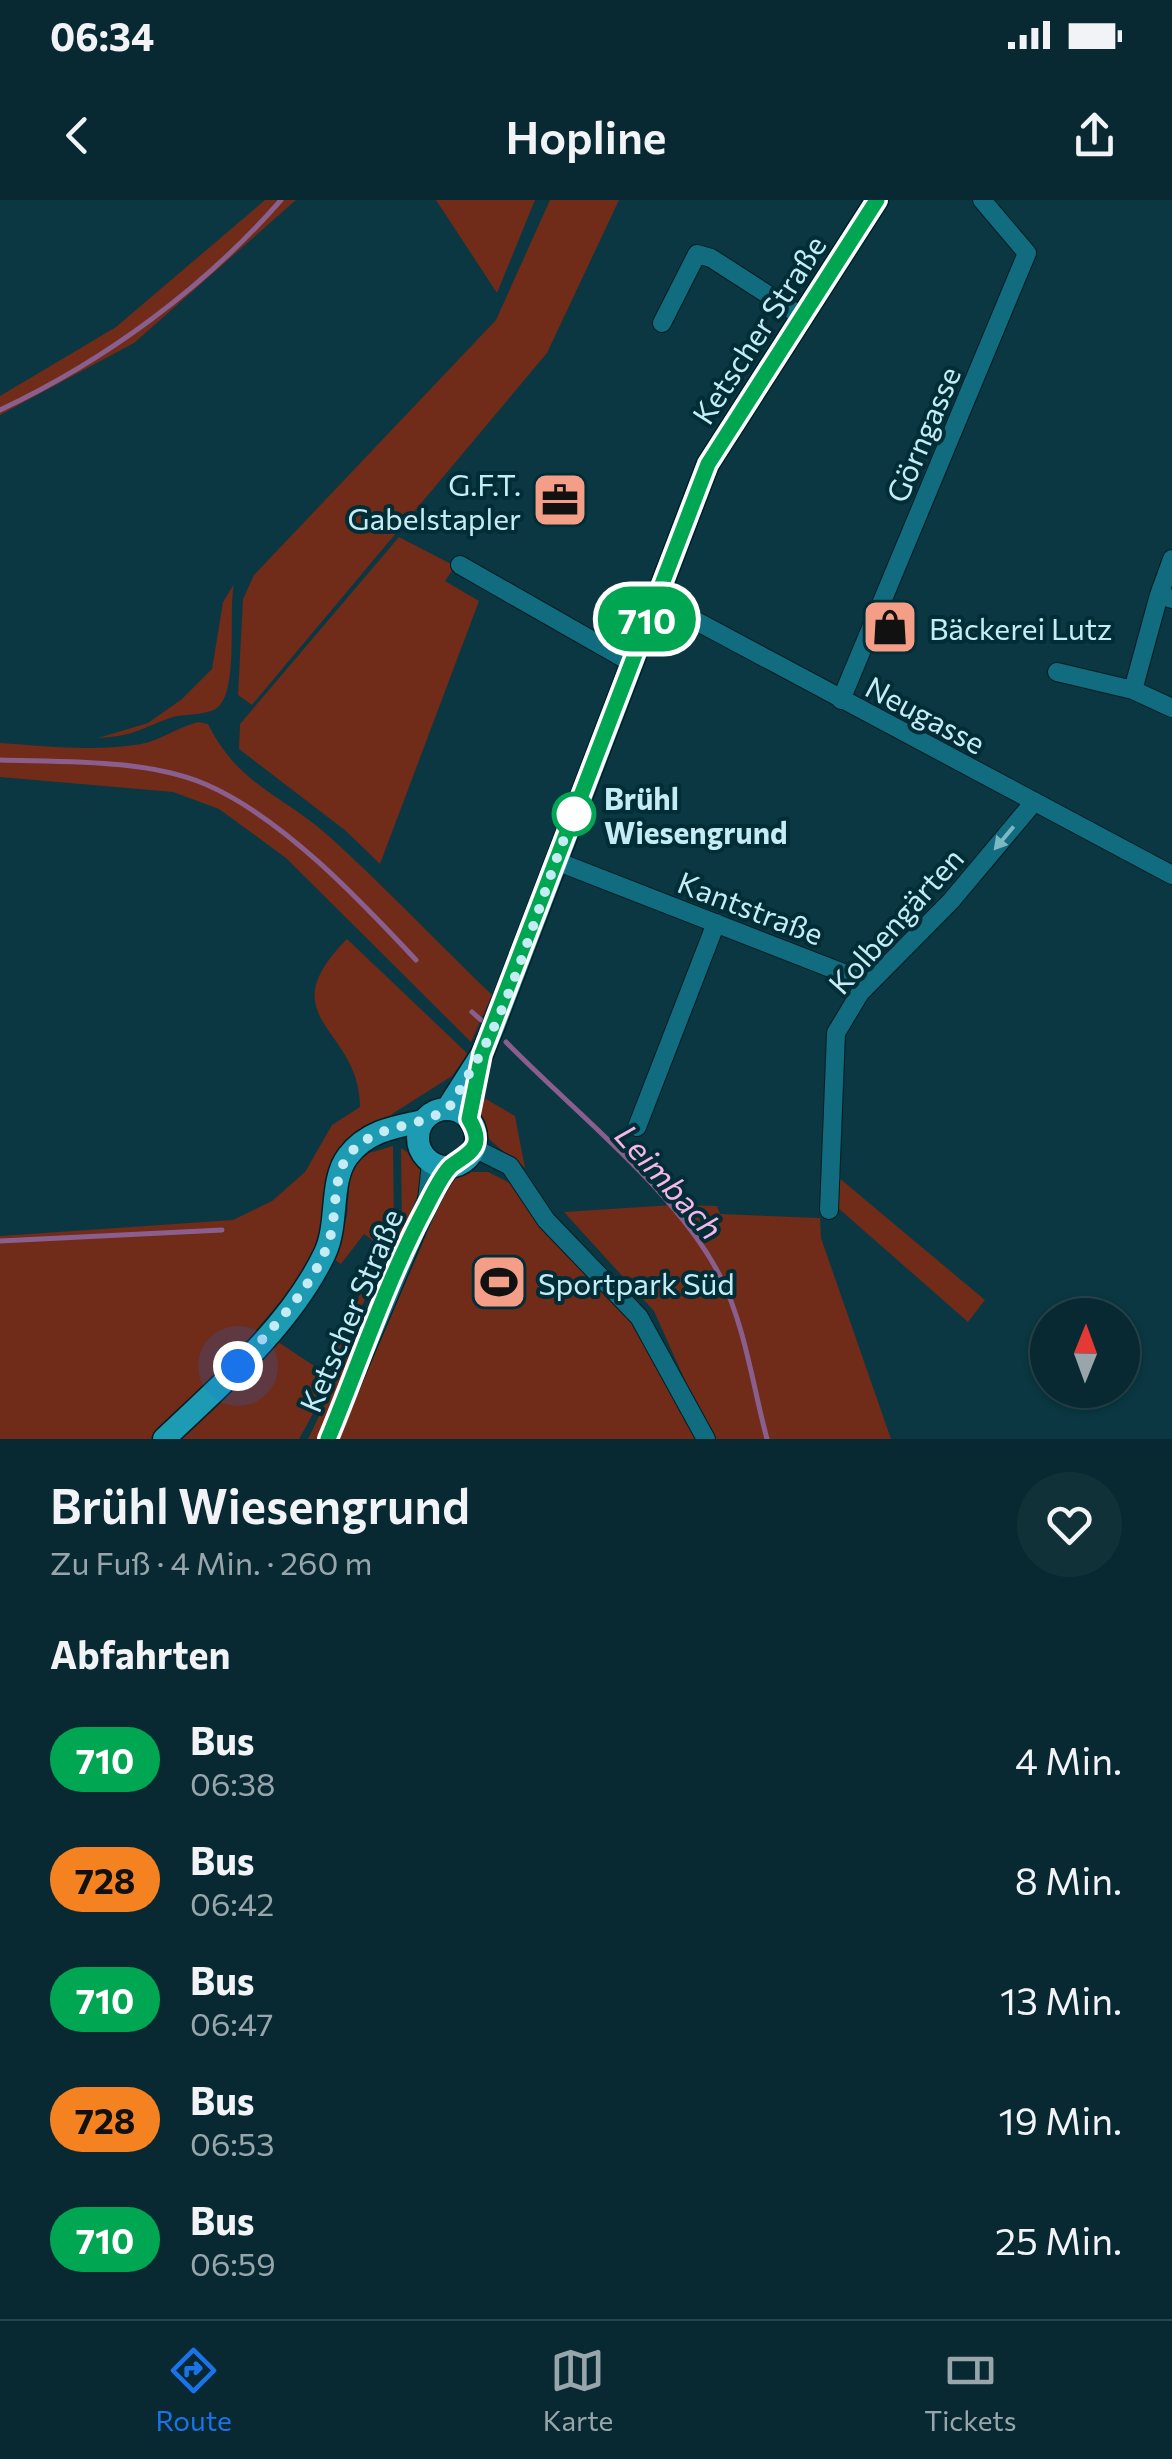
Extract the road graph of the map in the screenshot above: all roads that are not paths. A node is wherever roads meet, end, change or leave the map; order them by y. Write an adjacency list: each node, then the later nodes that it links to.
1 (877, 200): 3 (main road, Ketscher Straße)
2 (982, 200): 12 (street, Görngasse)
3 (801, 316): 4 (street); 8 (main road, Ketscher Straße)
4 (662, 323)
5 (1172, 560): 7 (street)
6 (460, 565): 9 (street)
7 (1166, 597): 11 (street)
8 (655, 599): 9 (main road, Ketscher Straße); 12 (street, Neugasse)
9 (630, 662): 15 (main road, Ketscher Straße)
10 (1057, 672): 11 (street)
11 (1132, 690): 13 (street)
12 (841, 700): 14 (street, Neugasse)
13 (1172, 708)
14 (1034, 802): 16 (street, Neugasse); 18 (street, Kolbengärten, one-way to 18)
15 (556, 861): 17 (street, Kantstraße); 19 (main road, Ketscher Straße)
16 (1172, 875)
17 (716, 923): 18 (street, Kantstraße); 20 (street)
18 (870, 983): 23 (street, Kolbengärten)
19 (458, 1114): 21 (main road); 22 (main road)
20 (637, 1127)
21 (474, 1148): 22 (main road); 26 (street)
22 (431, 1149): 24 (main road); 25 (street, Ketscher Straße)
23 (829, 1210)
24 (164, 1439)
25 (328, 1439)
26 (706, 1439)

